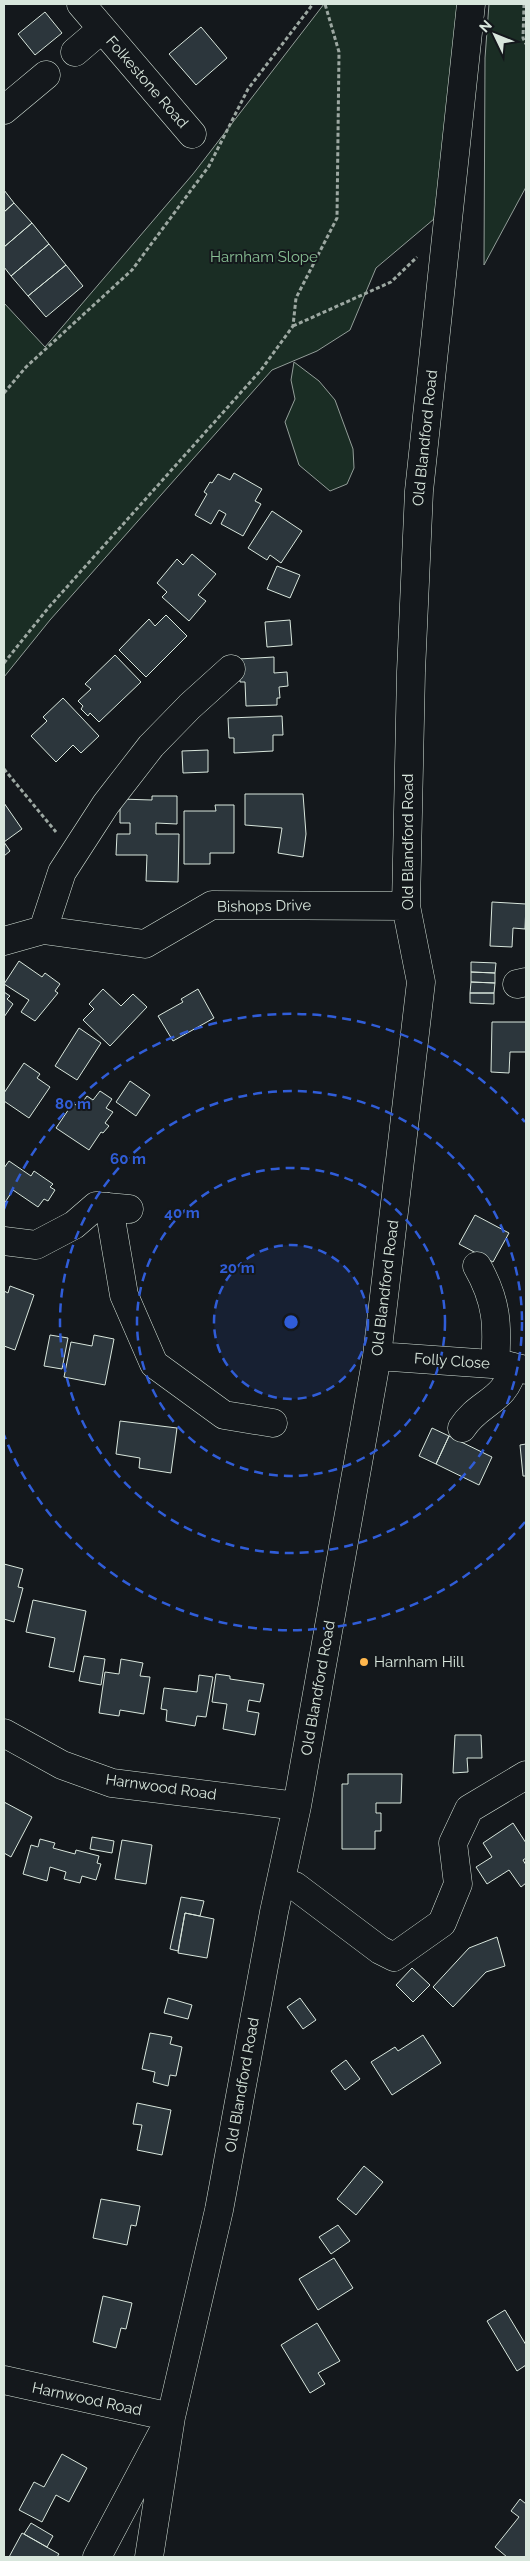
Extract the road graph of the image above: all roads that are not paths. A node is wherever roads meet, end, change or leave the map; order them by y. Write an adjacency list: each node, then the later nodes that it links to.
1 (80, 4): 3 (street, Folkestone Road)
2 (471, 4): 9 (street, Old Blandford Road)
3 (102, 29): 4 (street, Folkestone Road); 7 (street, Folkestone Road)
4 (75, 52)
5 (46, 75): 6 (street)
6 (4, 110)
7 (192, 134)
8 (231, 670): 10 (street)
9 (406, 906): 10 (street, Bishops Drive); 14 (street, Old Blandford Road)
10 (43, 930): 11 (street, Bishops Drive)
11 (4, 941)
12 (4, 1241): 16 (street)
13 (477, 1266): 15 (street)
14 (377, 1356): 15 (street, Folly Close); 20 (street, Old Blandford Road)
15 (511, 1367): 17 (street)
16 (273, 1423)
17 (462, 1428)
18 (4, 1733): 20 (street, Harnwood Road)
19 (526, 1775): 21 (street)
20 (298, 1806): 21 (street, Old Blandford Road)
21 (281, 1882): 23 (street, Old Blandford Road)
22 (4, 2380): 23 (street, Harnwood Road)
23 (171, 2417): 24 (street); 25 (street, Old Blandford Road)
24 (98, 2557)
25 (149, 2557)

